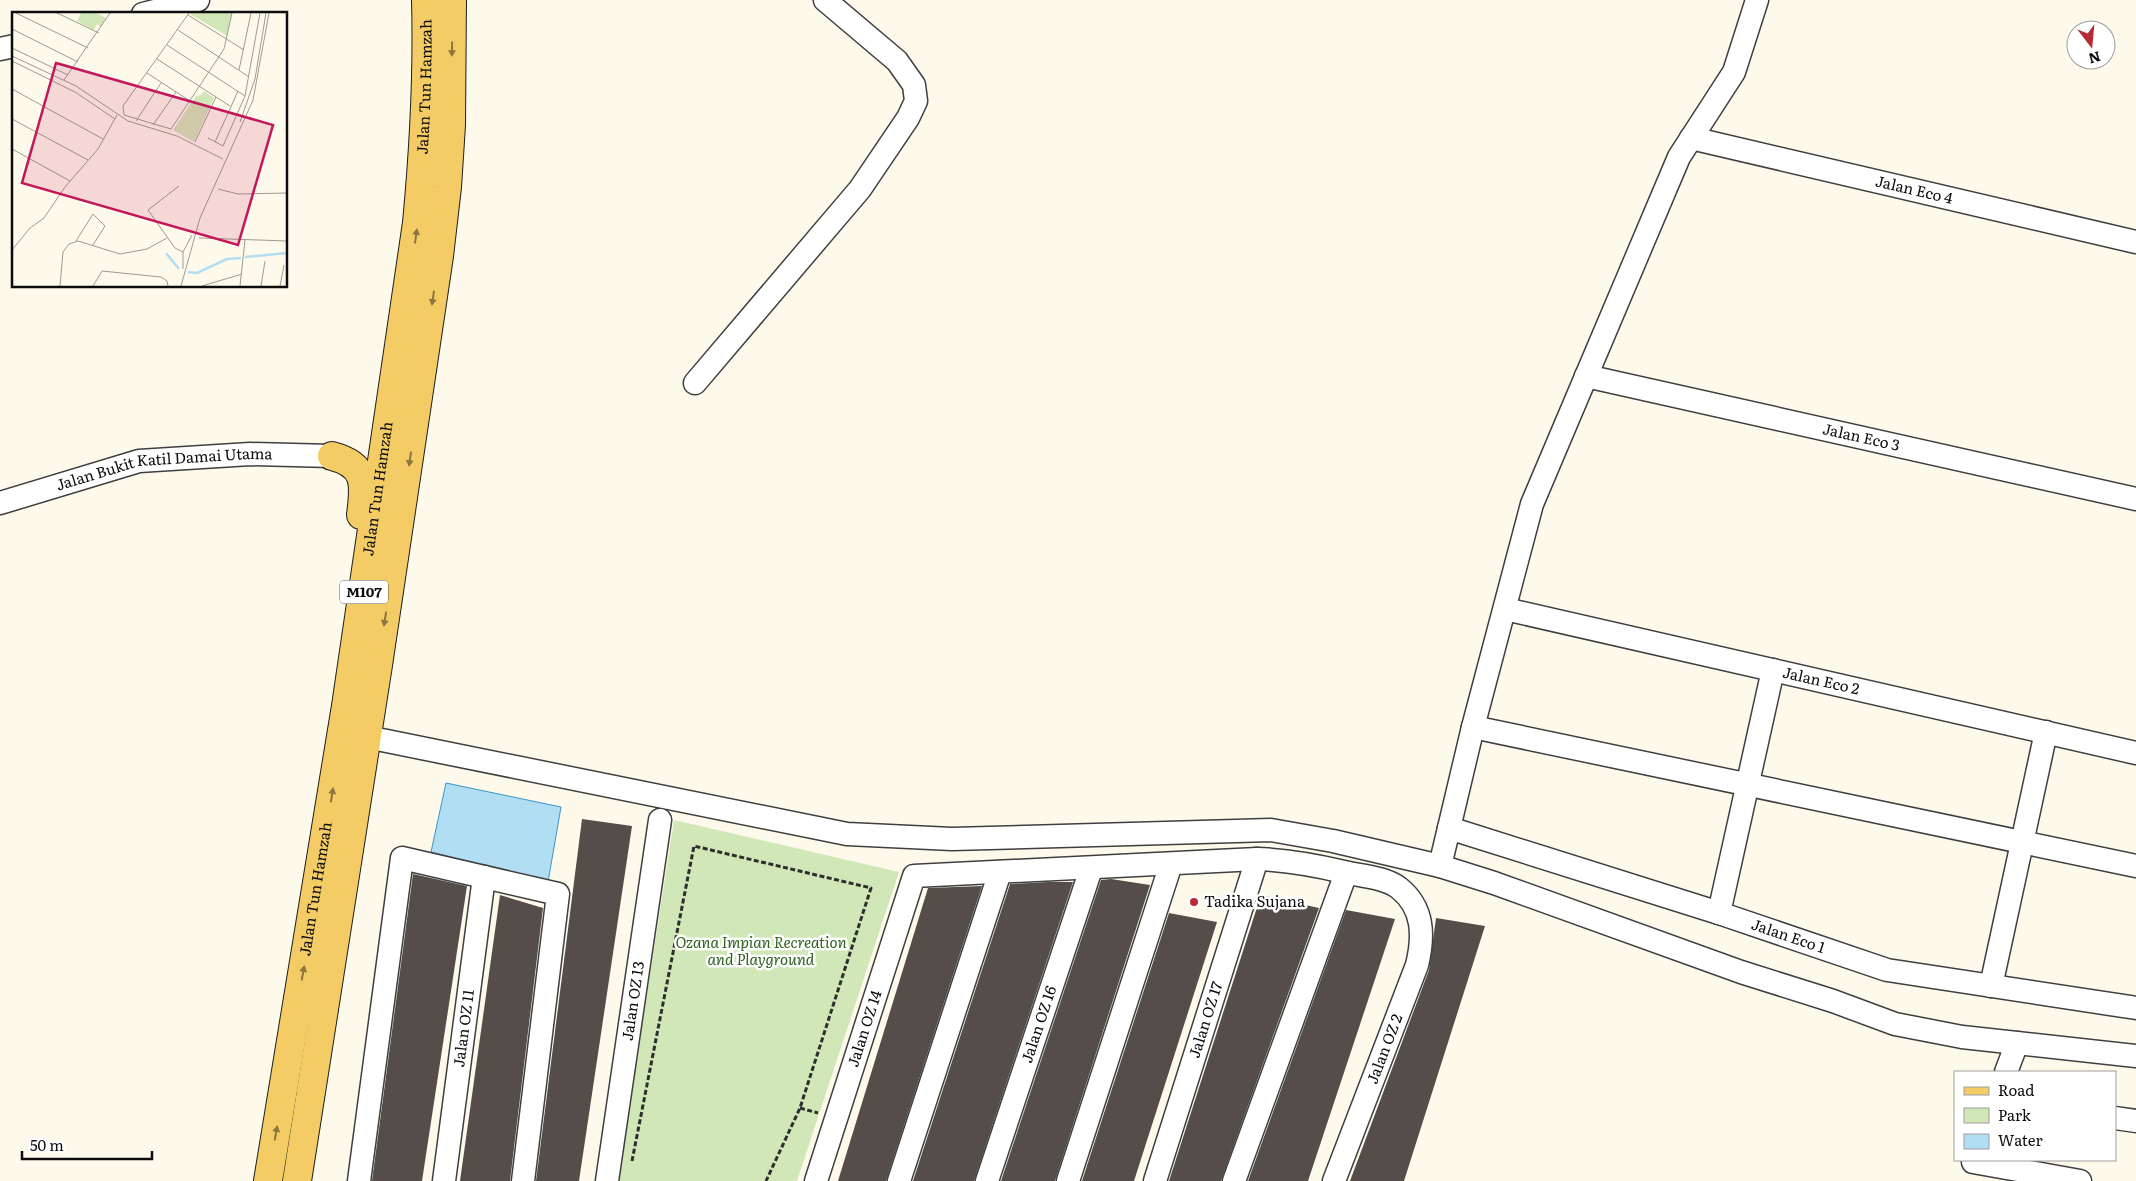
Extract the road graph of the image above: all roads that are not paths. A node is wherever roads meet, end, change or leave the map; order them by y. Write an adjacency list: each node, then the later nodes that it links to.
1 (198, 0): 7 (street)
2 (414, 0): 9 (main road)
3 (426, 0): 9 (main road, Jalan Tun Hamzah / M107)
4 (452, 0): 22 (main road, Jalan Tun Hamzah / M107, one-way to 22)
5 (825, 0): 13 (street)
6 (1757, 0): 8 (street)
7 (151, 12)
8 (1691, 138): 10 (street, Jalan Eco 4); 12 (street)
9 (425, 146): 11 (main road, Jalan Tun Hamzah / M107, one-way to 9)
10 (2136, 242)
11 (411, 269): 14 (main road); 19 (main road, Jalan Tun Hamzah / M107)
12 (1586, 376): 15 (street, Jalan Eco 3); 17 (street)
13 (695, 383)
14 (332, 456): 16 (street, Jalan Bukit Katil Damai Utama); 19 (main road)
15 (2136, 498)
16 (0, 503)
17 (1505, 608): 18 (street, Jalan Eco 2); 20 (street)
18 (1773, 670): 21 (street, Jalan Eco 2); 24 (street)
19 (346, 706): 45 (main road, Jalan Tun Hamzah / M107, one-way to 19)
20 (1473, 727): 24 (street); 26 (street)
21 (2046, 732): 23 (street, Jalan Eco 2); 27 (street)
22 (367, 737): 30 (street); 46 (main road, Jalan Tun Hamzah / M107)
23 (2136, 752)
24 (1748, 784): 27 (street); 36 (street)
25 (660, 820): 50 (street, Jalan OZ 13)
26 (1449, 828): 30 (street); 36 (street, Jalan Eco 1)
27 (2022, 842): 31 (street); 37 (street)
28 (1257, 859): 29 (street); 34 (street); 55 (street, Jalan OZ 17)
29 (1171, 864): 32 (street); 54 (street)
30 (1440, 866): 39 (street)
31 (2136, 866)
32 (1091, 869): 33 (street); 53 (street, Jalan OZ 16)
33 (1000, 872): 51 (street, Jalan OZ 14); 52 (street)
34 (1346, 873): 56 (street); 57 (street, Jalan OZ 2)
35 (484, 877): 47 (street); 48 (street, Jalan OZ 11); 49 (street)
36 (1719, 913): 37 (street, Jalan Eco 1)
37 (1991, 986): 38 (street, Jalan Eco 1)
38 (2136, 1008)
39 (2017, 1043): 40 (street); 41 (street)
40 (2136, 1056)
41 (2006, 1071)
42 (2116, 1118): 43 (street)
43 (2136, 1121)
44 (1971, 1167): 58 (street)
45 (268, 1181)
46 (298, 1181)
47 (359, 1181)
48 (444, 1181)
49 (523, 1181)
50 (607, 1181)
51 (816, 1181)
52 (899, 1181)
53 (987, 1181)
54 (1068, 1181)
55 (1155, 1181)
56 (1234, 1181)
57 (1334, 1181)
58 (2080, 1181)

